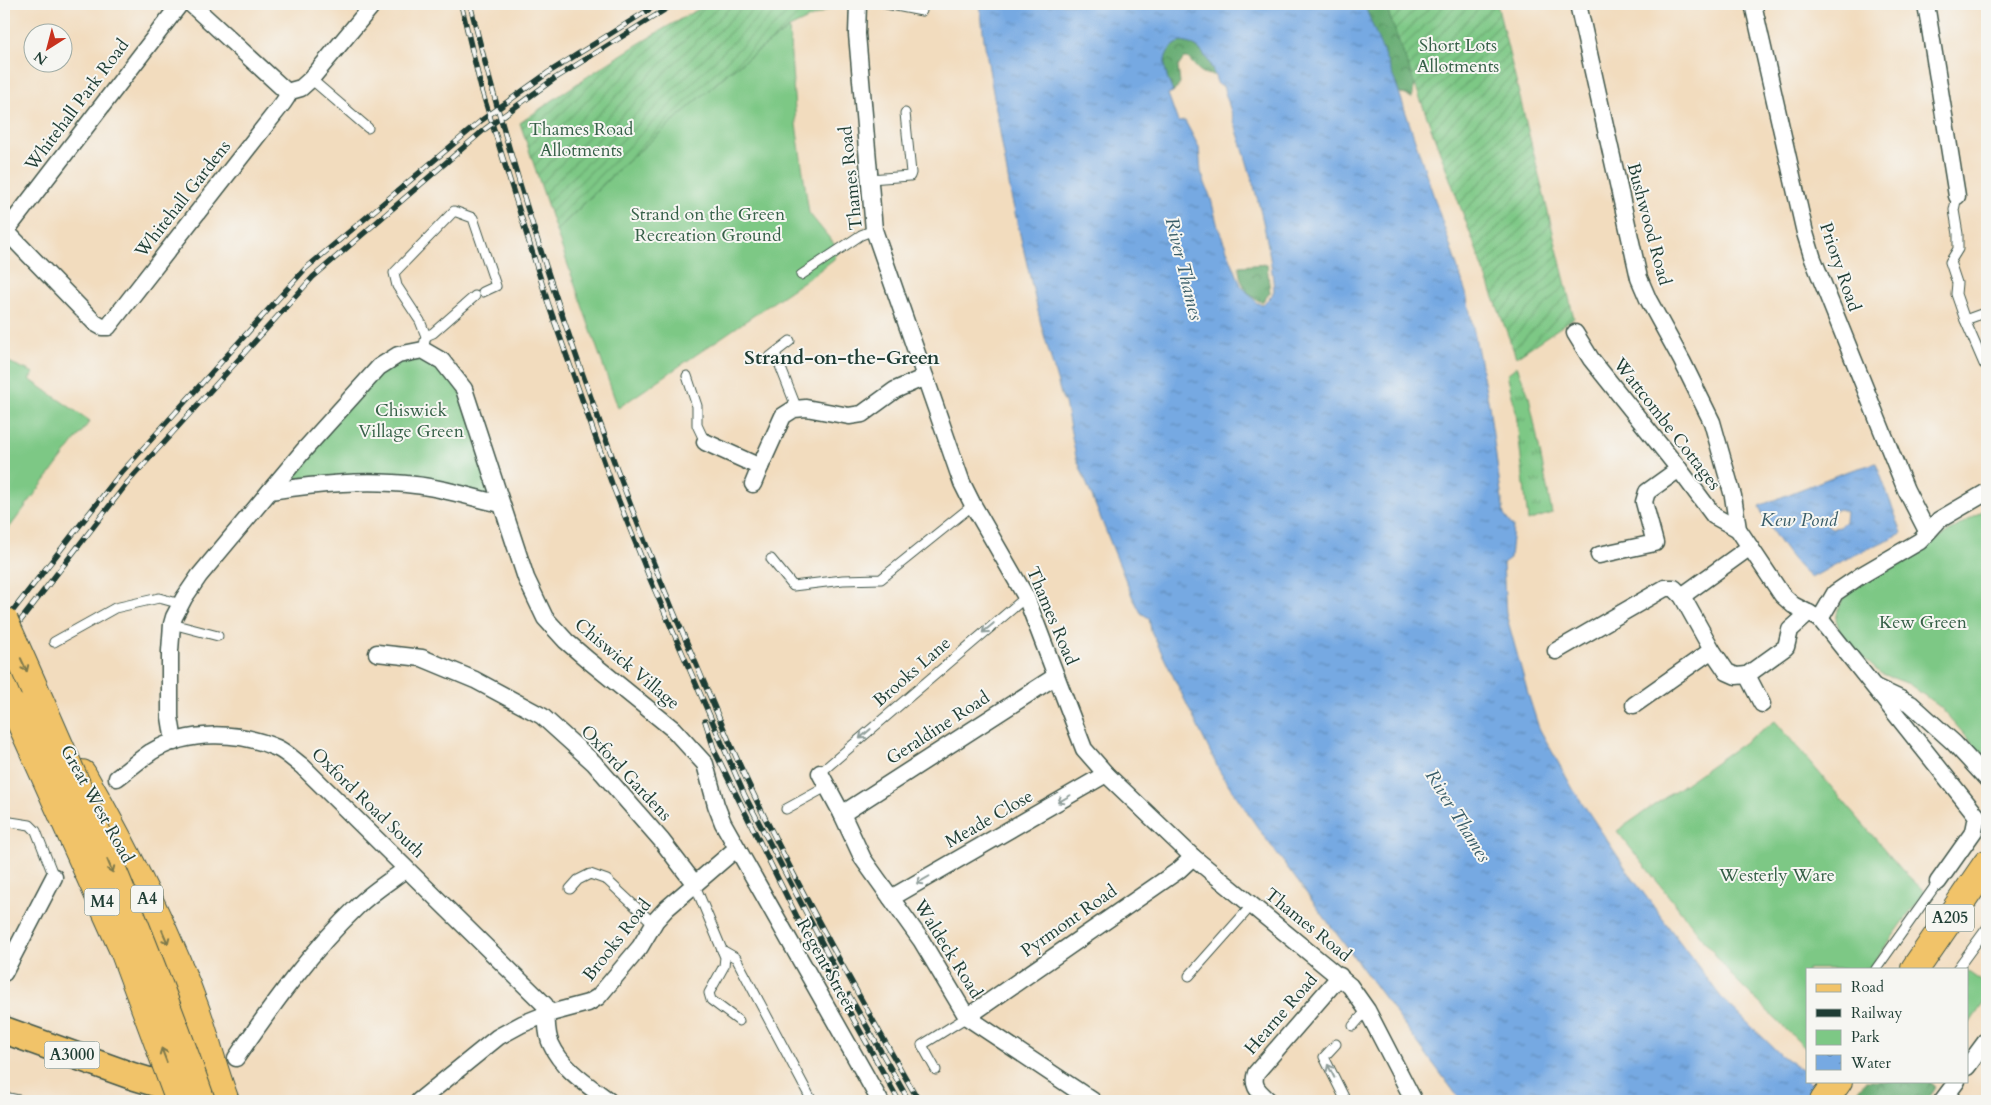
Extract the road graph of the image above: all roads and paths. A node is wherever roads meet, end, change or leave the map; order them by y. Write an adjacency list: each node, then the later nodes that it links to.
1 (180, 4): 16 (street, Whitehall Park Road)
2 (191, 4): 11 (street)
3 (858, 4): 14 (street, Thames Road)
4 (886, 4): 9 (lane)
5 (1578, 4): 38 (street, Bushwood Road)
6 (1753, 4): 39 (street, Priory Road)
7 (1926, 4): 15 (street)
8 (370, 8): 10 (street)
9 (922, 11)
10 (311, 79): 11 (street); 13 (lane)
11 (287, 92): 16 (street, Whitehall Gardens)
12 (905, 113): 14 (lane)
13 (368, 128)
14 (870, 179): 17 (street, Thames Road)
15 (1957, 196): 20 (lane)
16 (5, 230)
17 (874, 230): 18 (lane); 28 (street, Thames Road)
18 (801, 275)
19 (1987, 312): 20 (lane)
20 (1965, 320): 26 (lane)
21 (1575, 333): 32 (street, Wattcombe Cottages)
22 (790, 341): 24 (lane)
23 (424, 343): 23 (lane); 34 (street); 36 (street, Chiswick Village)
24 (775, 353): 25 (lane); 29 (lane)
25 (767, 359)
26 (1987, 363)
27 (687, 376): 30 (lane)
28 (925, 377): 29 (street); 37 (street, Thames Road)
29 (797, 409): 31 (street)
30 (705, 442): 31 (street)
31 (760, 467): 33 (street)
32 (1679, 469): 38 (street, Wattcombe Cottages); 41 (street)
33 (753, 484)
34 (270, 491): 36 (street); 45 (street)
35 (1987, 492): 39 (street)
36 (501, 504): 69 (street, Chiswick Village)
37 (973, 505): 42 (lane); 44 (street, Thames Road)
38 (1738, 529): 40 (street)
39 (1927, 531): 46 (street)
40 (1750, 547): 43 (street); 46 (street)
41 (1599, 555)
42 (771, 559)
43 (1682, 596): 51 (street); 52 (street)
44 (1026, 597): 55 (street, Thames Road); 65 (lane, Brooks Lane, one-way to 65)
45 (181, 604): 48 (street); 50 (lane)
46 (1814, 616): 54 (street); 56 (street)
47 (4, 621): 60 (highway, Great West Road / A4, one-way to 60, bridge)
48 (172, 624): 49 (lane); 61 (street)
49 (218, 636)
50 (54, 642)
51 (1712, 650): 54 (street); 59 (street)
52 (1556, 651)
53 (377, 654): 75 (street, Oxford Gardens)
54 (1747, 675): 58 (street)
55 (1056, 676): 62 (street, Thames Road); 67 (street, Geraldine Road)
56 (1870, 684): 64 (street); 74 (street)
57 (9, 696): 103 (highway, Great West Road, bridge); 104 (highway, M4, one-way to 57, bridge)
58 (1762, 704)
59 (1634, 705)
60 (43, 708): 105 (highway, M4, one-way to 105, bridge); 107 (highway, Great West Road / A4, one-way to 107, bridge)
61 (174, 742): 63 (street, Oxford Road South); 72 (street, Oxford Road South)
62 (1106, 774): 70 (street, Thames Road); 77 (street, Meade Close, one-way to 77)
63 (117, 778)
64 (1987, 779)
65 (824, 780): 66 (lane, Brooks Lane); 67 (street, Waldeck Road)
66 (786, 810)
67 (842, 814): 77 (street, Waldeck Road)
68 (4, 821): 73 (lane)
69 (737, 848): 75 (street, Brooks Road); 111 (street, Regent Street)
70 (1193, 857): 78 (street, Thames Road); 90 (street, Pyrmont Road)
71 (1986, 866): 83 (highway, A205)
72 (406, 869): 89 (street, Oxford Road South); 96 (street)
73 (54, 877): 85 (street)
74 (1938, 882): 82 (lane)
75 (694, 883): 79 (street, Brooks Road); 81 (lane)
76 (570, 889): 79 (lane)
77 (891, 898): 90 (street, Waldeck Road)
78 (1252, 905): 86 (lane); 87 (street, Thames Road)
79 (654, 924): 89 (street, Brooks Road)
80 (1987, 928): 84 (lane)
81 (722, 950): 91 (lane); 110 (lane)
82 (1877, 968)
83 (1916, 968)
84 (1958, 968)
85 (4, 973)
86 (1189, 976)
87 (1340, 976): 88 (street, Thames Road); 113 (street, Hearne Road)
88 (1368, 1010): 92 (lane); 115 (street, Thames Road)
89 (547, 1014): 108 (street, Brooks Road); 109 (street)
90 (967, 1017): 98 (lane); 112 (street, Waldeck Road)
91 (738, 1022)
92 (1353, 1026)
93 (4, 1030): 106 (main road, A3000)
94 (1336, 1044): 114 (lane, one-way to 94)
95 (1985, 1048): 97 (street)
96 (236, 1058)
97 (1968, 1067)
98 (936, 1070)
99 (1837, 1082): 116 (highway)
100 (1951, 1083): 117 (street)
101 (4, 1097): 102 (lane)
102 (23, 1101)
103 (163, 1101)
104 (180, 1101)
105 (201, 1101)
106 (216, 1101)
107 (225, 1101)
108 (419, 1101)
109 (609, 1101)
110 (812, 1101)
111 (880, 1101)
112 (1093, 1101)
113 (1270, 1101)
114 (1346, 1101)
115 (1414, 1101)
116 (1824, 1101)
117 (1942, 1101)

